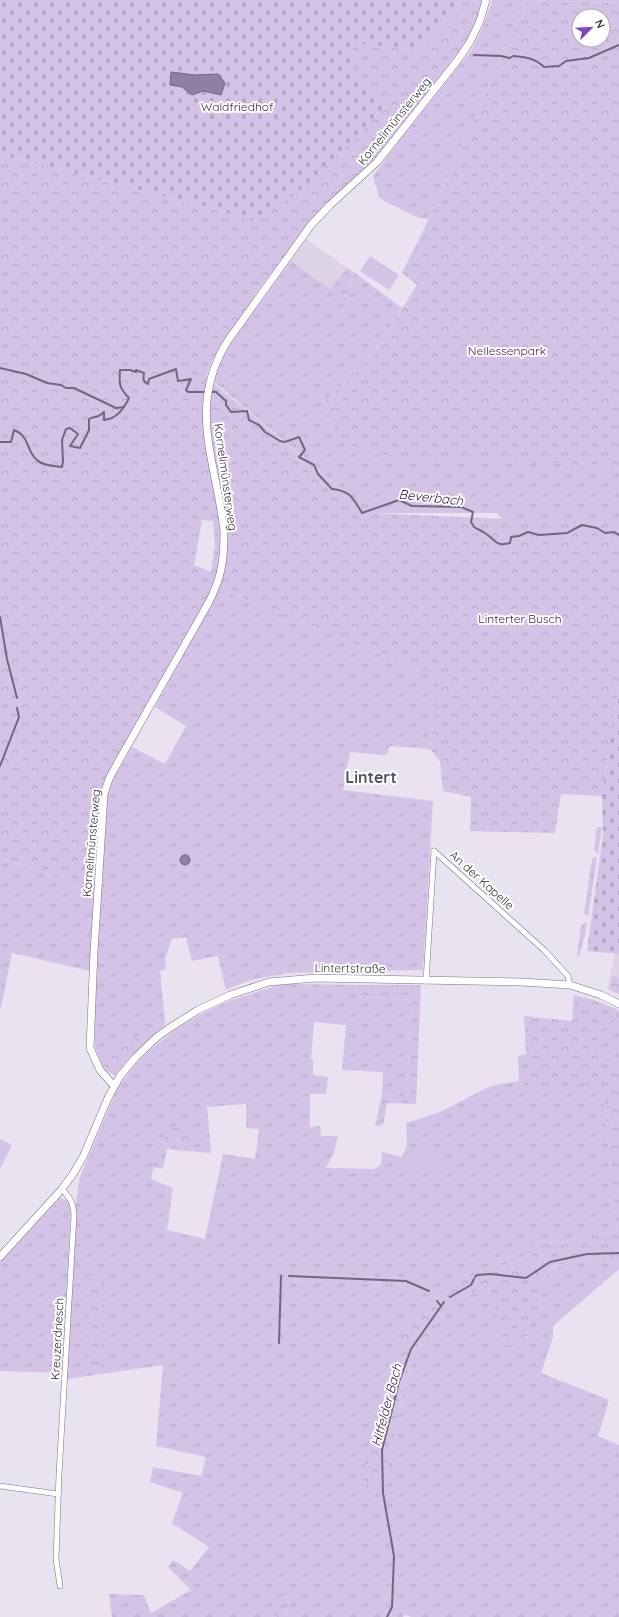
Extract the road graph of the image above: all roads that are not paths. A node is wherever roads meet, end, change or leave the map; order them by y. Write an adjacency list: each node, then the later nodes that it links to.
1 (486, 0): 5 (street, Kornelimünsterweg)
2 (426, 981): 3 (street, Lintertstraße); 3 (street, An der Kapelle); 5 (street, Lintertstraße)
3 (570, 985): 4 (street, Lintertstraße)
4 (619, 1004)
5 (114, 1086): 6 (street, Lintertstraße)
6 (62, 1189): 7 (street, Lintertstraße); 9 (street, Kreuzerdriesch)
7 (0, 1257)
8 (0, 1486): 9 (street)
9 (58, 1494): 10 (street, Kreuzerdriesch)
10 (60, 1586)

